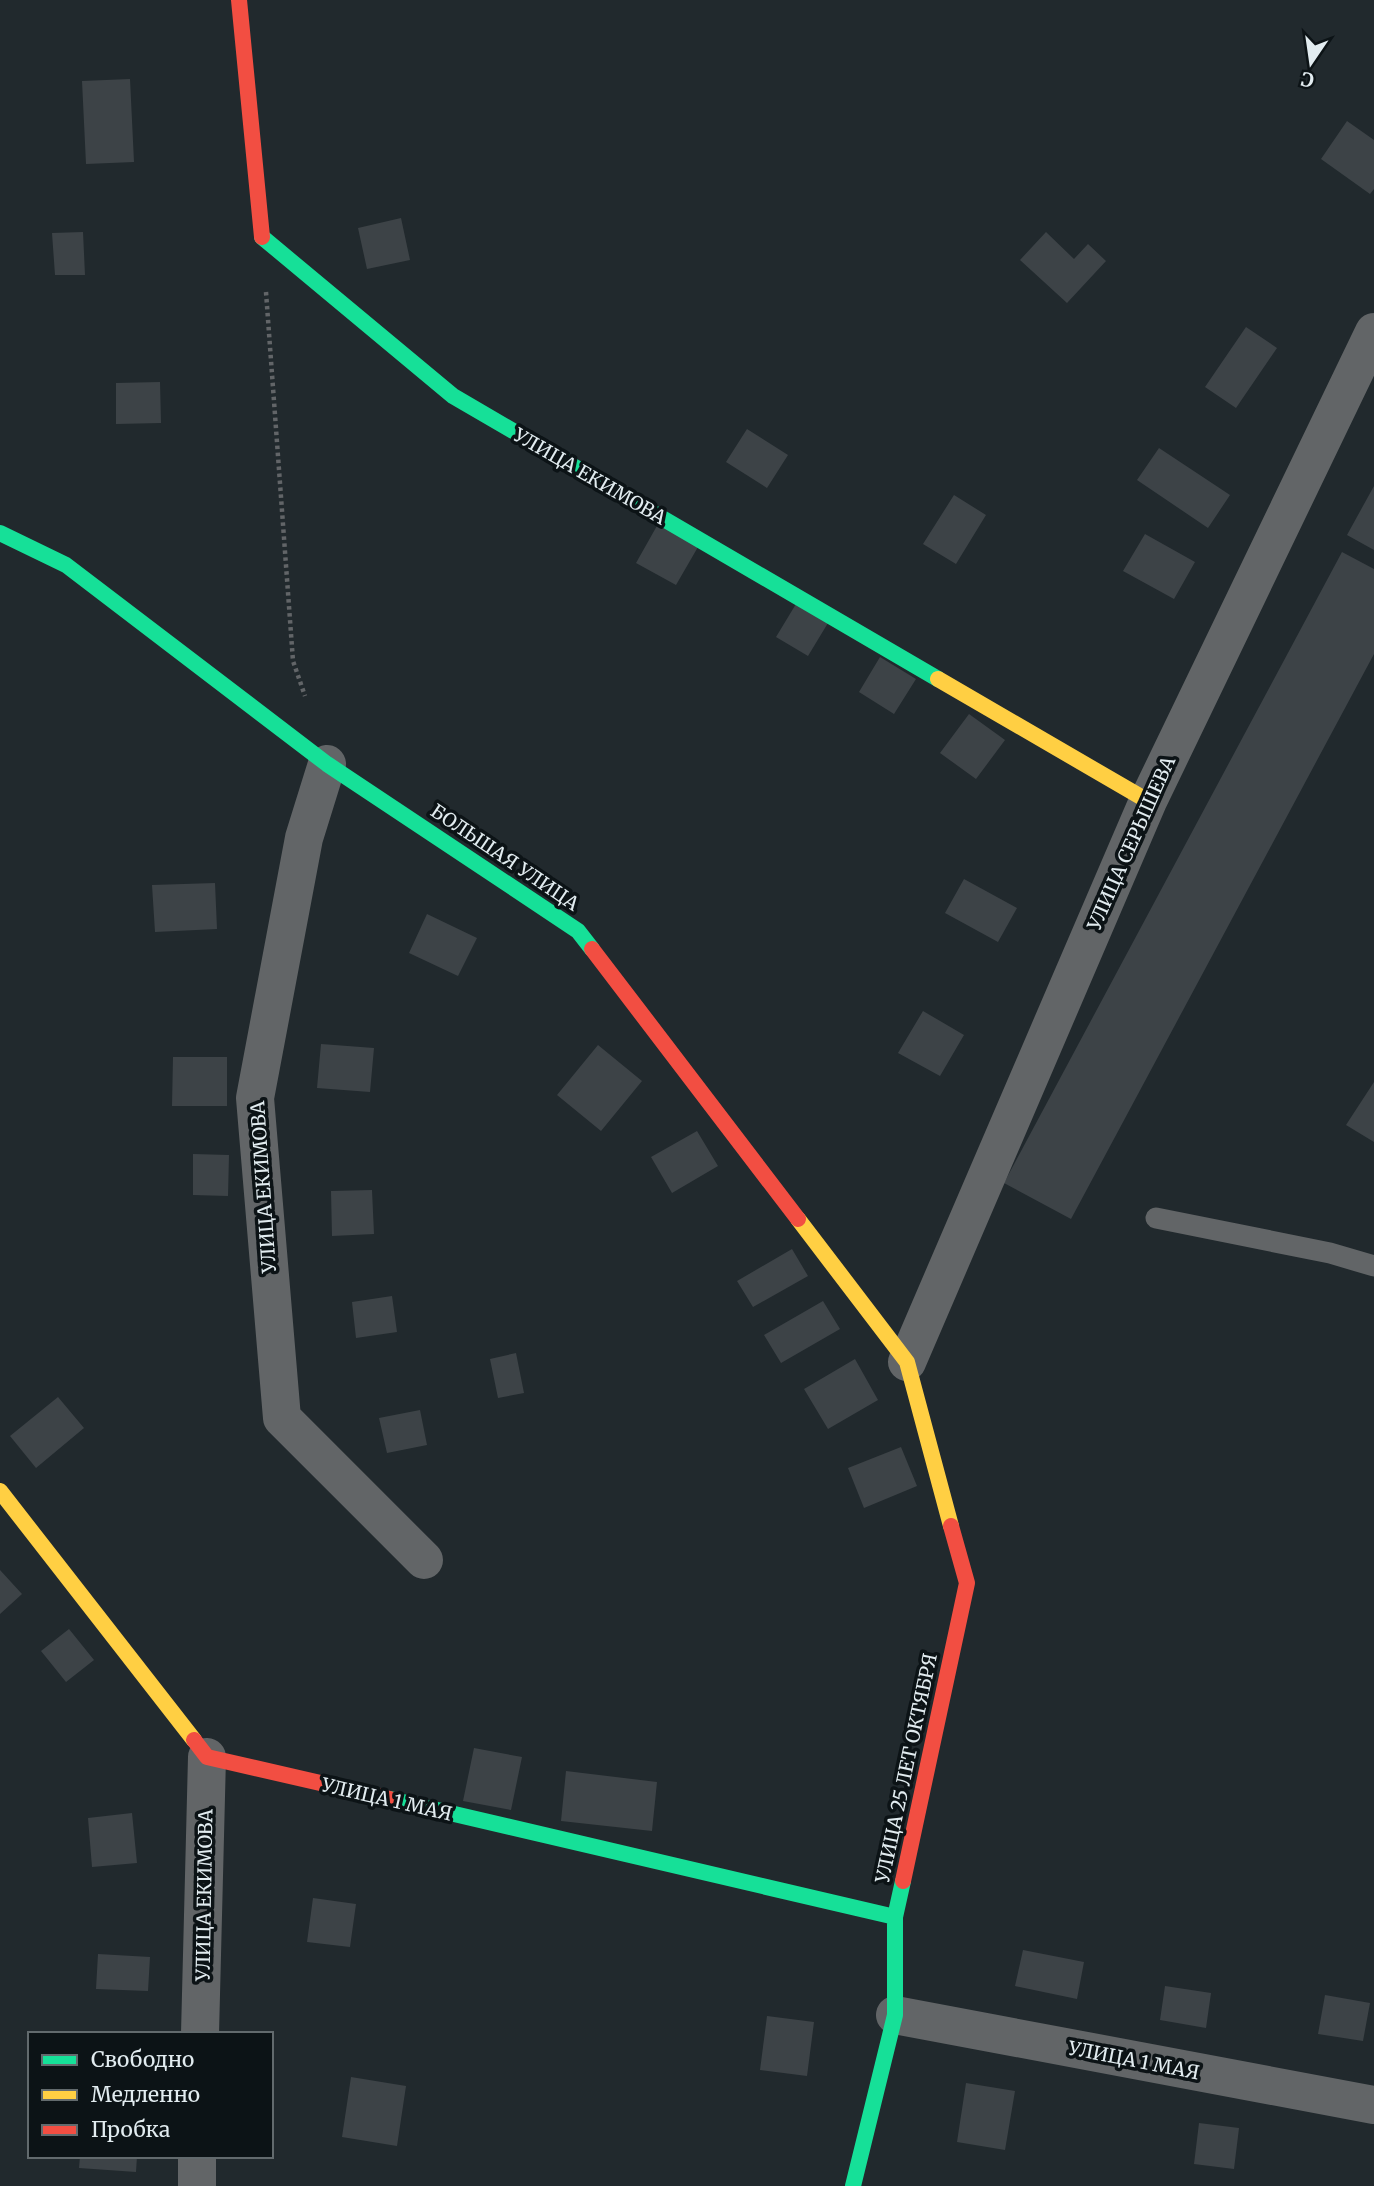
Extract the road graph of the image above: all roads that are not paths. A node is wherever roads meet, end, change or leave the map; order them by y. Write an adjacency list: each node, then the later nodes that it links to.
1 (239, 0): 5 (street, УЛИЦА ЕКИМОВА)
2 (1374, 331): 5 (street, УЛИЦА СЕРЫШЕВА)
3 (0, 533): 4 (street, БОЛЬШАЯ УЛИЦА)
4 (327, 764): 8 (street, БОЛЬШАЯ УЛИЦА); 10 (street, УЛИЦА ЕКИМОВА)
5 (1148, 801): 8 (street, УЛИЦА СЕРЫШЕВА)
6 (1156, 1218): 7 (lane)
7 (1374, 1266)
8 (907, 1362): 12 (street, УЛИЦА 25 ЛЕТ ОКТЯБРЯ)
9 (0, 1491): 11 (street)
10 (424, 1560)
11 (207, 1757): 12 (street, УЛИЦА 1 МАЯ); 14 (street, УЛИЦА ЕКИМОВА)
12 (895, 1917): 13 (street, УЛИЦА 25 ЛЕТ ОКТЯБРЯ)
13 (895, 2015): 15 (street, УЛИЦА 1 МАЯ); 18 (street, УЛИЦА 25 ЛЕТ ОКТЯБРЯ)
14 (200, 2032)
15 (1374, 2105)
16 (197, 2158): 17 (street)
17 (197, 2186)
18 (853, 2186)

